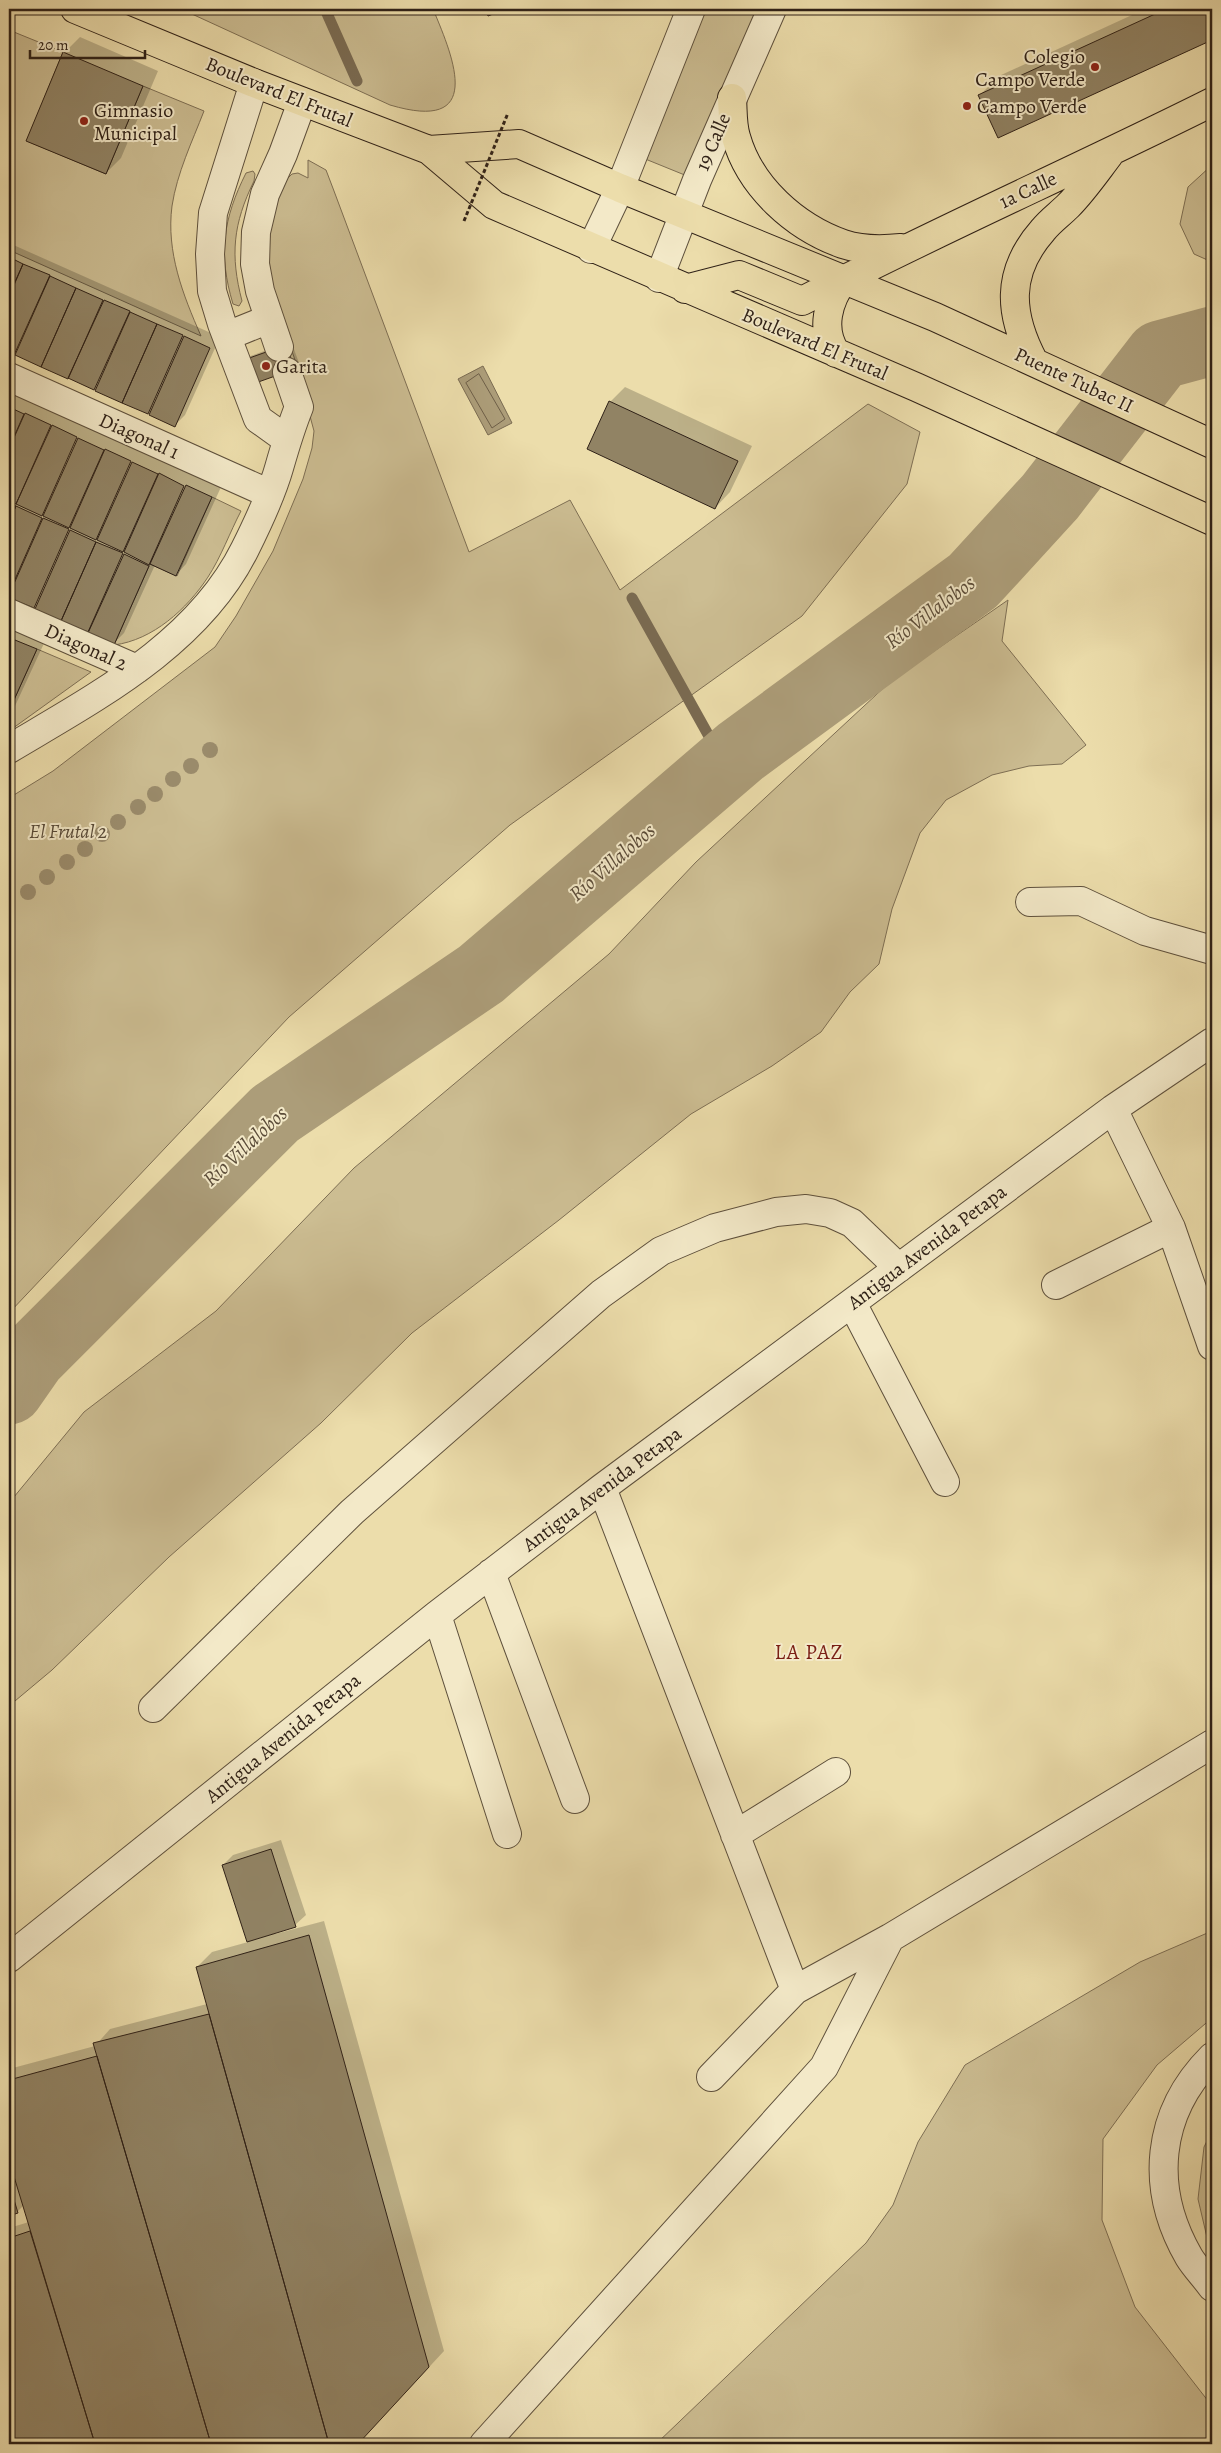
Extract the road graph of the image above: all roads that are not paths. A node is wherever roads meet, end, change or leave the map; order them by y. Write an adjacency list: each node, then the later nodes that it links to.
1 (75, 9): 4 (main road, Boulevard El Frutal)
2 (691, 9): 10 (street)
3 (772, 9): 5 (street, 19 Calle)
4 (254, 83): 6 (main road, Boulevard El Frutal); 19 (street)
5 (732, 98): 11 (street, 19 Calle); 12 (main road)
6 (302, 102): 8 (main road, Boulevard El Frutal); 18 (street)
7 (1212, 102): 9 (main road, 1a Calle)
8 (417, 146): 10 (main road, Boulevard El Frutal); 13 (main road, Boulevard El Frutal)
9 (1112, 151): 12 (main road, 1a Calle); 21 (main road)
10 (620, 188): 11 (main road, Boulevard El Frutal); 13 (street)
11 (684, 214): 14 (street, 19 Calle); 15 (main road, Boulevard El Frutal)
12 (907, 248): 15 (main road, 1a Calle)
13 (591, 249): 14 (main road, Boulevard El Frutal)
14 (660, 278): 16 (main road, Boulevard El Frutal)
15 (844, 279): 16 (main road, 1a Calle); 17 (main road, Boulevard El Frutal); 20 (main road)
16 (685, 289): 20 (main road, Boulevard El Frutal)
17 (935, 317): 21 (main road, Puente Tubac II)
18 (270, 319): 19 (street); 23 (street)
19 (227, 336): 23 (street)
20 (836, 353): 26 (main road, Boulevard El Frutal)
21 (1034, 362): 24 (main road, Puente Tubac II)
22 (9, 377): 25 (street, Diagonal 1)
23 (286, 439): 25 (street)
24 (1212, 444)
25 (270, 494): 28 (street)
26 (1212, 521)
27 (9, 613): 28 (street, Diagonal 2)
28 (136, 669): 29 (street)
29 (9, 749)
30 (1030, 902): 31 (street)
31 (1212, 950)
32 (1212, 1042): 33 (street, Antigua Avenida Petapa)
33 (1113, 1109): 34 (street); 35 (street, Antigua Avenida Petapa)
34 (1171, 1228): 36 (street); 38 (street)
35 (899, 1268): 37 (street, Antigua Avenida Petapa); 43 (street)
36 (1056, 1285)
37 (852, 1303): 39 (street); 40 (street, Antigua Avenida Petapa)
38 (1212, 1346)
39 (945, 1482)
40 (602, 1488): 41 (street, Antigua Avenida Petapa); 48 (street)
41 (491, 1573): 42 (street, Antigua Avenida Petapa); 46 (street)
42 (437, 1615): 47 (street); 50 (street, Antigua Avenida Petapa)
43 (153, 1708)
44 (1212, 1744): 49 (street)
45 (836, 1772): 48 (street)
46 (575, 1799)
47 (507, 1834)
48 (735, 1835): 51 (street)
49 (890, 1938): 51 (street); 55 (street)
50 (9, 1958)
51 (795, 1990): 53 (street)
52 (1212, 2057): 54 (street)
53 (711, 2077)
54 (1212, 2287)
55 (484, 2444)

